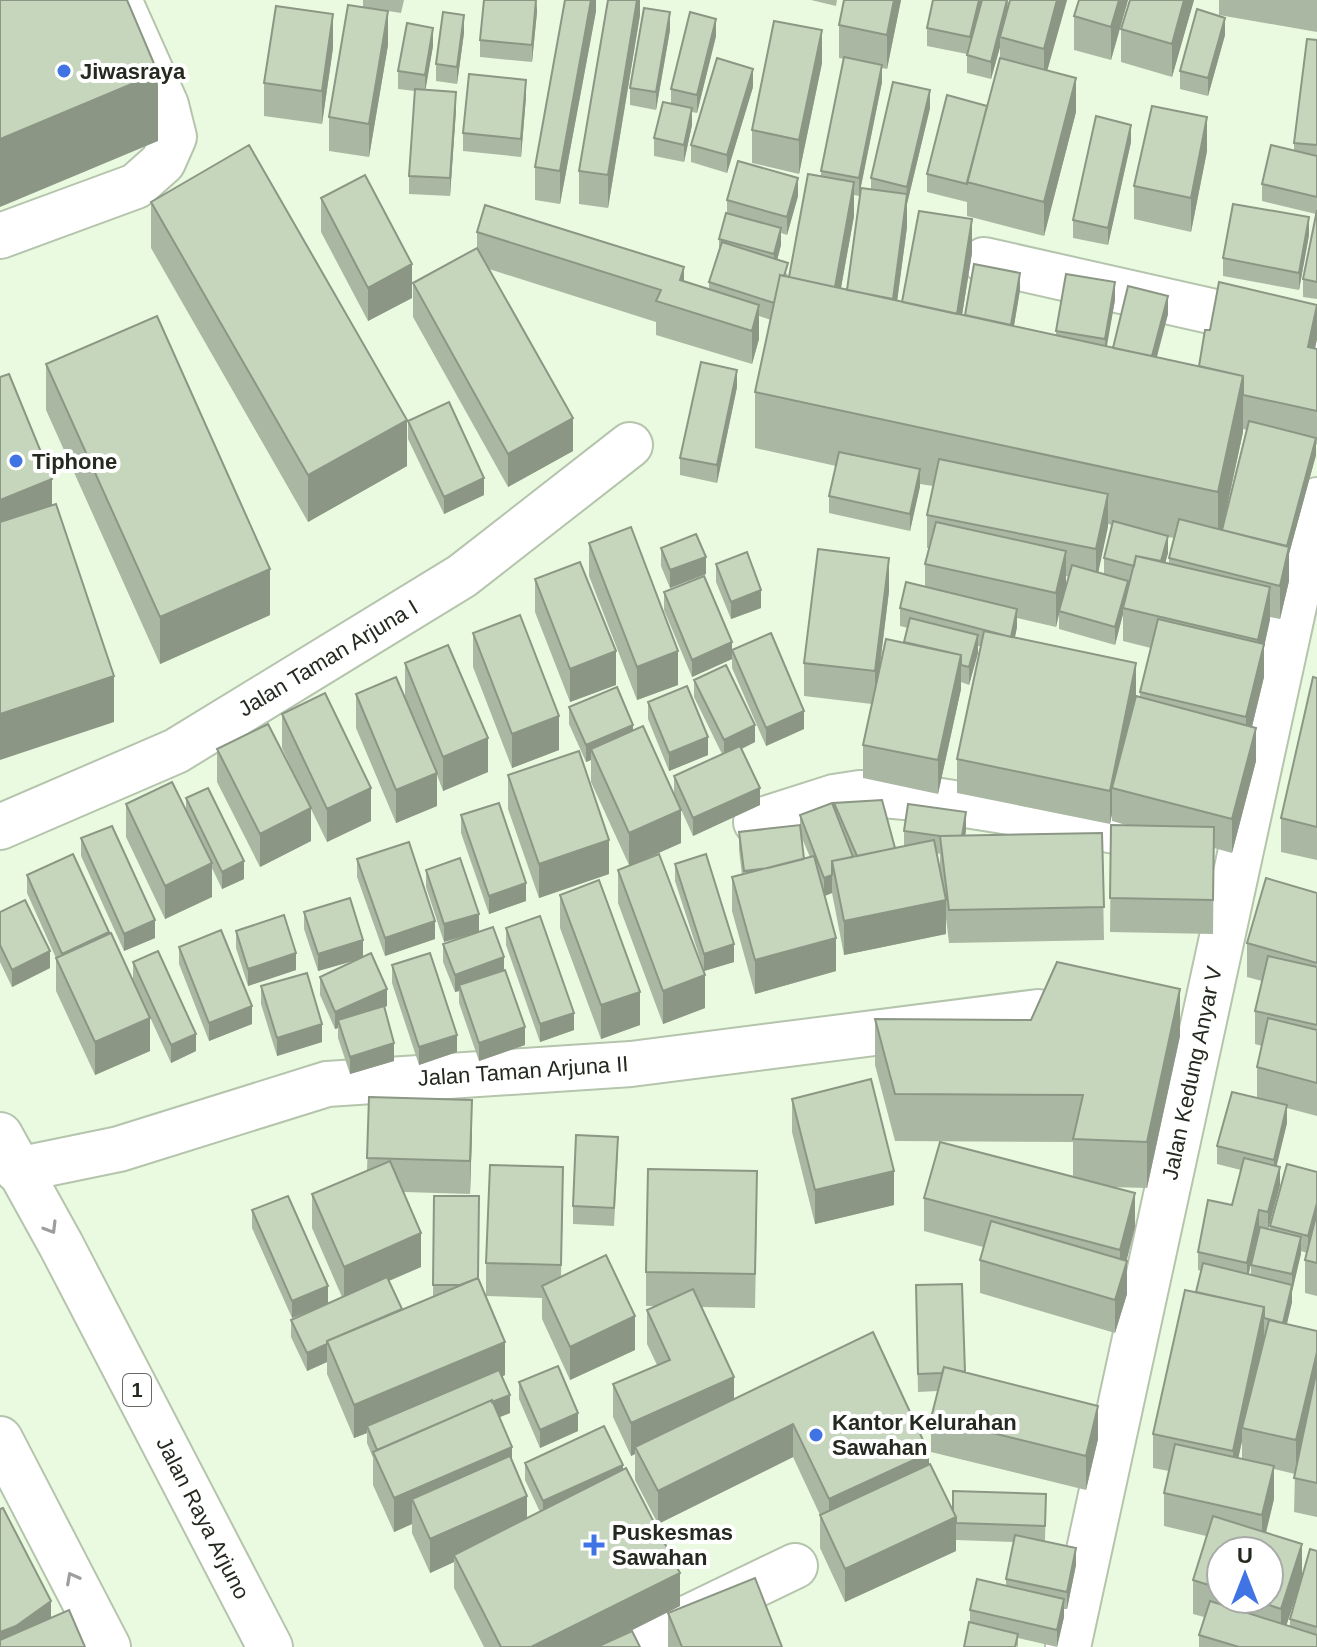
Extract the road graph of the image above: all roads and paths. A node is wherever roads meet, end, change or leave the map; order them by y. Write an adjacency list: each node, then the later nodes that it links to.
1 (119, 0): 2 (main road)
2 (0, 236)
3 (984, 260): 4 (main road)
4 (1317, 335)
5 (630, 445): 8 (main road, Jalan Taman Arjuna I)
6 (1314, 521): 9 (main road, Jalan Kedung Anyar V)
7 (756, 822): 9 (main road)
8 (0, 827)
9 (1235, 874): 10 (main road); 18 (main road, Jalan Kedung Anyar V)
10 (1275, 899)
11 (1038, 1012): 12 (main road, Jalan Taman Arjuna II)
12 (9, 1152): 16 (main road, Jalan Raya Arjuno / 1, one-way to 16)
13 (0, 1439): 15 (main road, one-way to 13)
14 (795, 1566): 17 (main road)
15 (108, 1647)
16 (270, 1647)
17 (627, 1647)
18 (1068, 1647)

